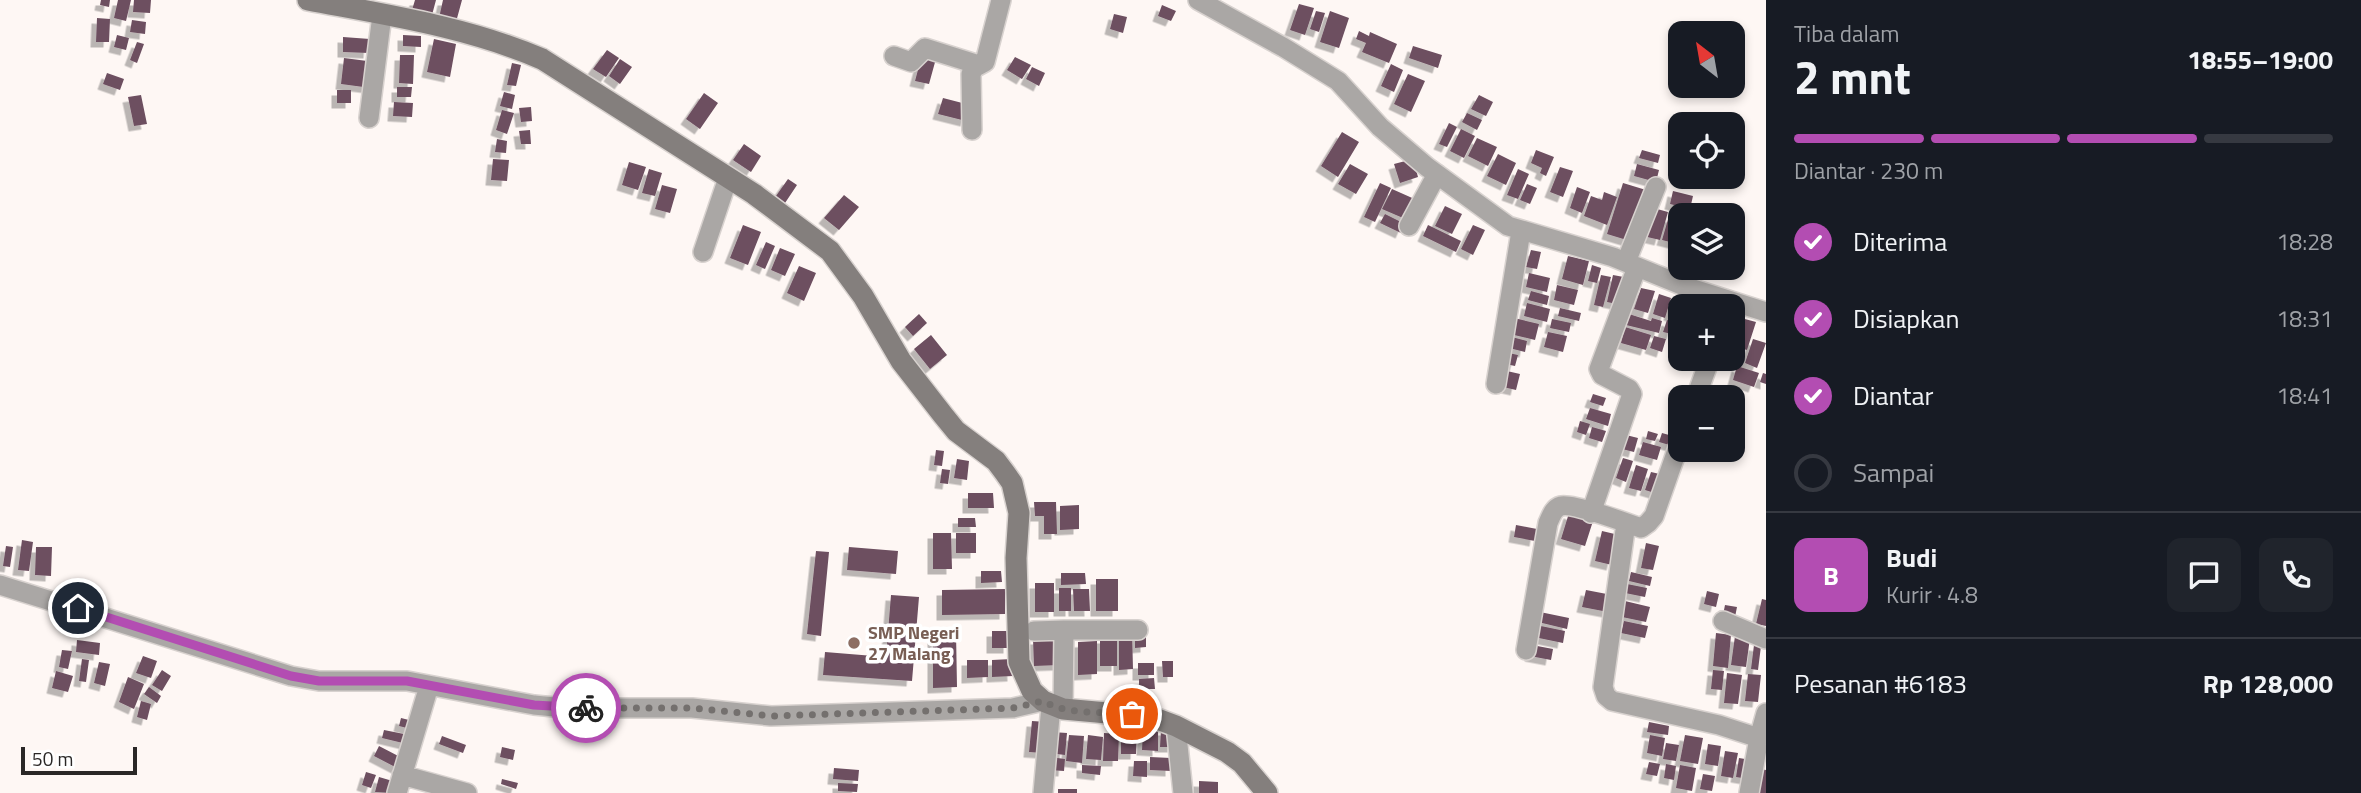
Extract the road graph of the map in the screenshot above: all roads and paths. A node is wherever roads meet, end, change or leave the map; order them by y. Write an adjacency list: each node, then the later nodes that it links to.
1 (308, 0): 4 (street)
2 (1002, 0): 6 (street)
3 (1198, 0): 9 (street)
4 (382, 15): 7 (street); 10 (street)
5 (894, 56): 6 (street)
6 (979, 65): 8 (street)
7 (369, 118)
8 (972, 130)
9 (1437, 174): 12 (street); 13 (street)
10 (728, 178): 14 (street); 31 (street)
11 (1656, 187): 15 (street)
12 (1409, 226)
13 (1521, 231): 15 (street); 19 (street)
14 (703, 252)
15 (1632, 265): 16 (street); 21 (street)
16 (1706, 294)
17 (1745, 307): 18 (street)
18 (1766, 312)
19 (1496, 384)
20 (1673, 462): 22 (street)
21 (1591, 513): 22 (street); 29 (street)
22 (1626, 523): 34 (street)
23 (0, 585): 30 (street)
24 (1723, 621): 28 (street)
25 (1064, 630): 26 (street); 27 (street); 31 (street)
26 (1138, 630)
27 (1034, 631)
28 (1766, 639)
29 (1526, 650)
30 (429, 686): 31 (street); 35 (street)
31 (1052, 705): 33 (street); 37 (street)
32 (1766, 713): 34 (street)
33 (1176, 726): 38 (street); 39 (street)
34 (1760, 748): 40 (street)
35 (400, 784): 36 (street)
36 (467, 793)
37 (1042, 793)
38 (1183, 793)
39 (1267, 793)
40 (1749, 793)

